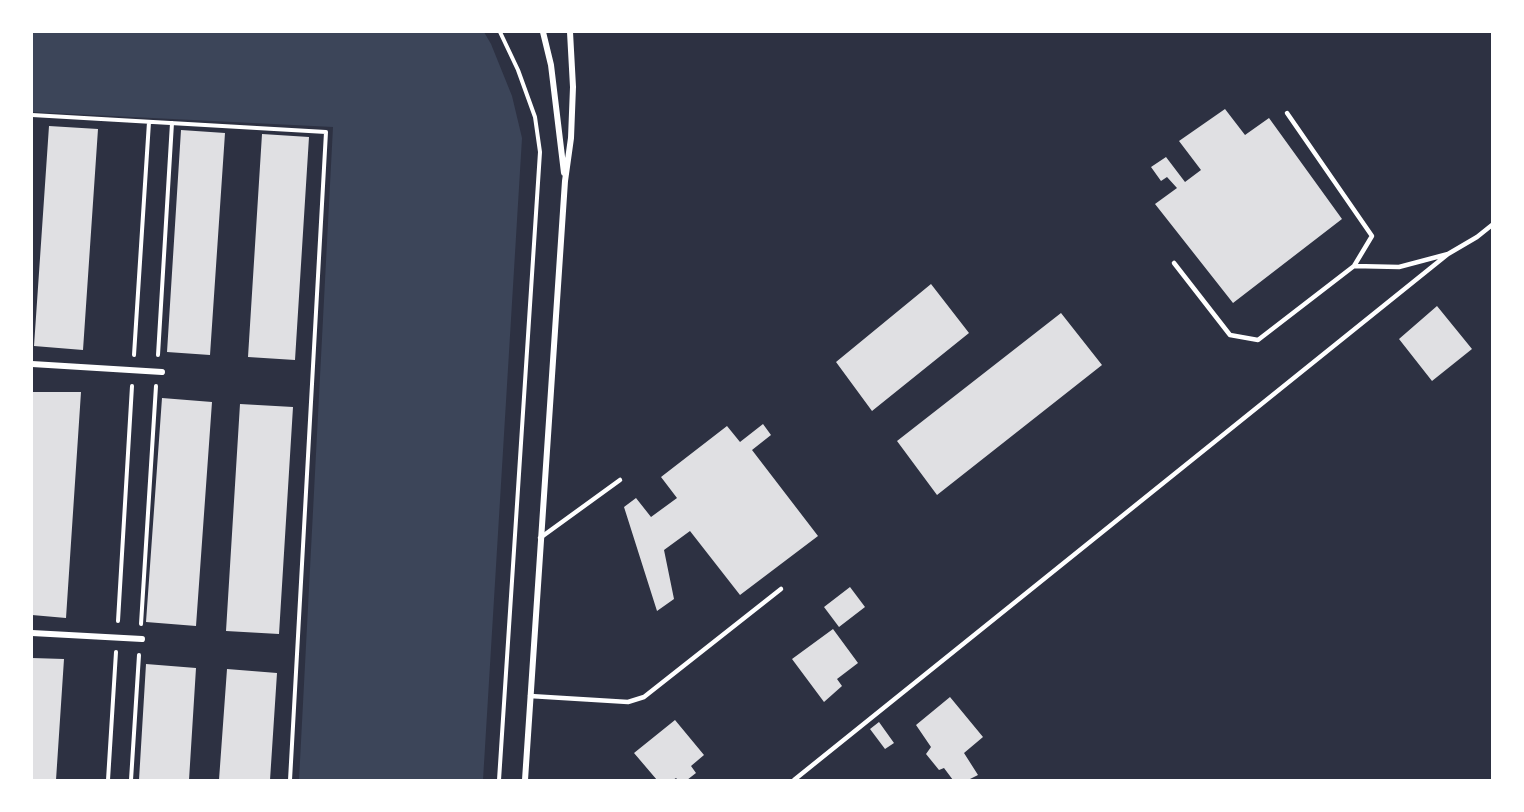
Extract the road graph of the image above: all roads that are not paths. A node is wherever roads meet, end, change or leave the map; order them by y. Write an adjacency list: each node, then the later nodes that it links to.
1 (543, 32): 4 (street)
2 (570, 32): 4 (street)
3 (1287, 113): 8 (lane)
4 (566, 181): 12 (street)
5 (1492, 225): 6 (lane)
6 (1448, 254): 8 (lane); 18 (lane)
7 (1174, 263): 8 (lane)
8 (1354, 266)
9 (32, 364): 10 (street)
10 (159, 372)
11 (620, 480): 12 (lane)
12 (540, 538): 16 (street)
13 (781, 589): 16 (lane)
14 (32, 633): 15 (street)
15 (141, 639)
16 (530, 696): 17 (street)
17 (525, 780)
18 (794, 780)

